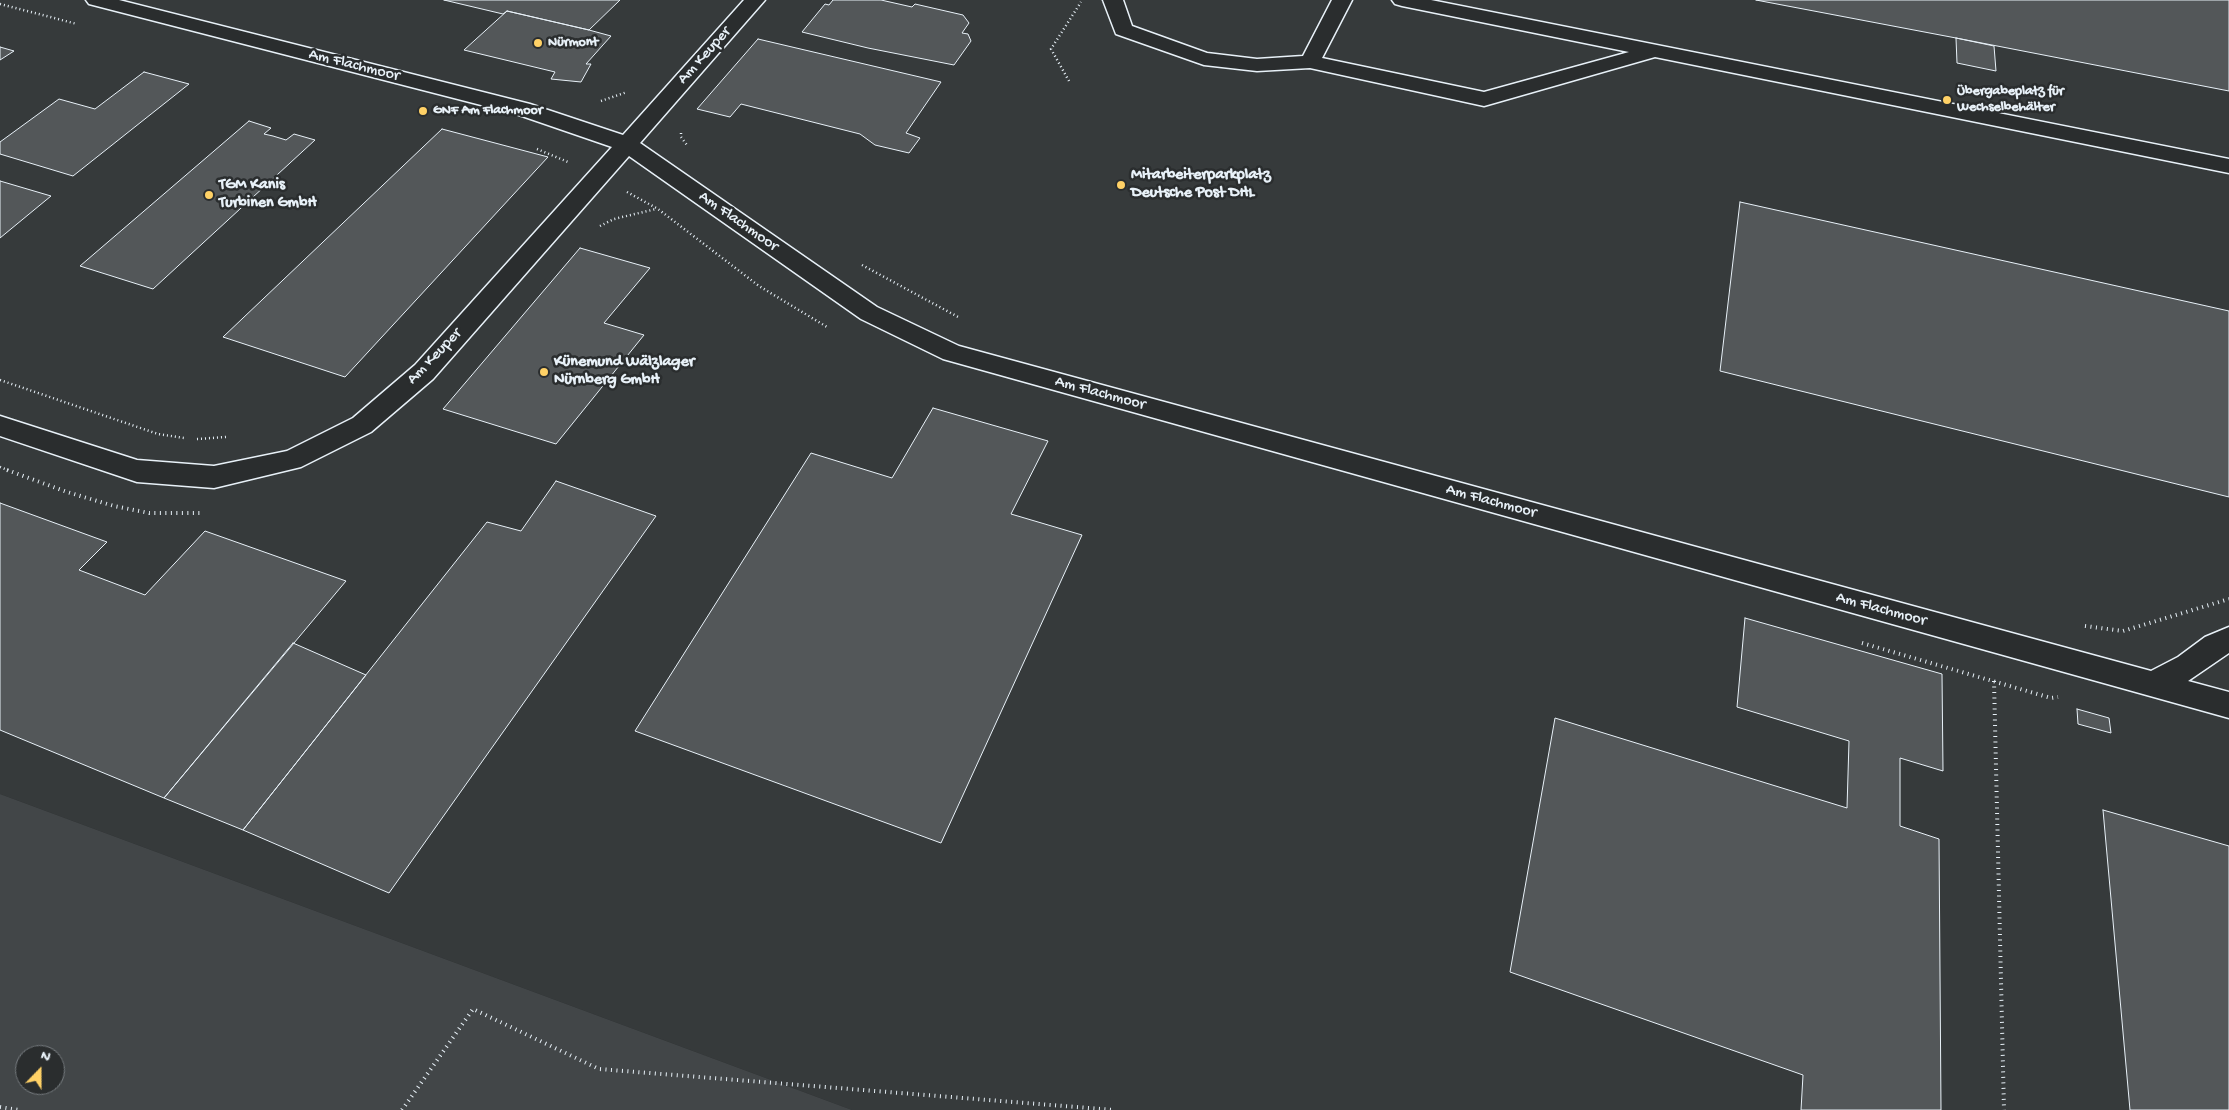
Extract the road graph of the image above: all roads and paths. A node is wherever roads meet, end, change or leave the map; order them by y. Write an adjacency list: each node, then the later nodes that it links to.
1 (96, 0): 13 (street, Am Flachmoor)
2 (755, 0): 13 (street, Am Keuper)
3 (1082, 0): 9 (path)
4 (1113, 0): 8 (street)
5 (1342, 0): 8 (street)
6 (1402, 0): 7 (street)
7 (1655, 51): 8 (street); 16 (street)
8 (1310, 62)
9 (1069, 81)
10 (630, 90): 11 (path)
11 (594, 101)
12 (682, 130): 14 (path)
13 (627, 144): 21 (street, Am Keuper); 25 (street, Am Flachmoor)
14 (690, 148)
15 (563, 159): 17 (path)
16 (2229, 166)
17 (559, 168)
18 (860, 264): 19 (path)
19 (968, 322)
20 (0, 380): 22 (path)
21 (0, 426)
22 (230, 437)
23 (2229, 599): 24 (path)
24 (2084, 626)
25 (1991, 640): 27 (street, Am Flachmoor); 33 (path)
26 (2229, 640): 27 (street)
27 (2152, 684): 28 (street, Am Flachmoor)
28 (2229, 705)
29 (0, 1107): 30 (path)
30 (19, 1110)
31 (402, 1110): 32 (path)
32 (1114, 1110)
33 (2004, 1110)

